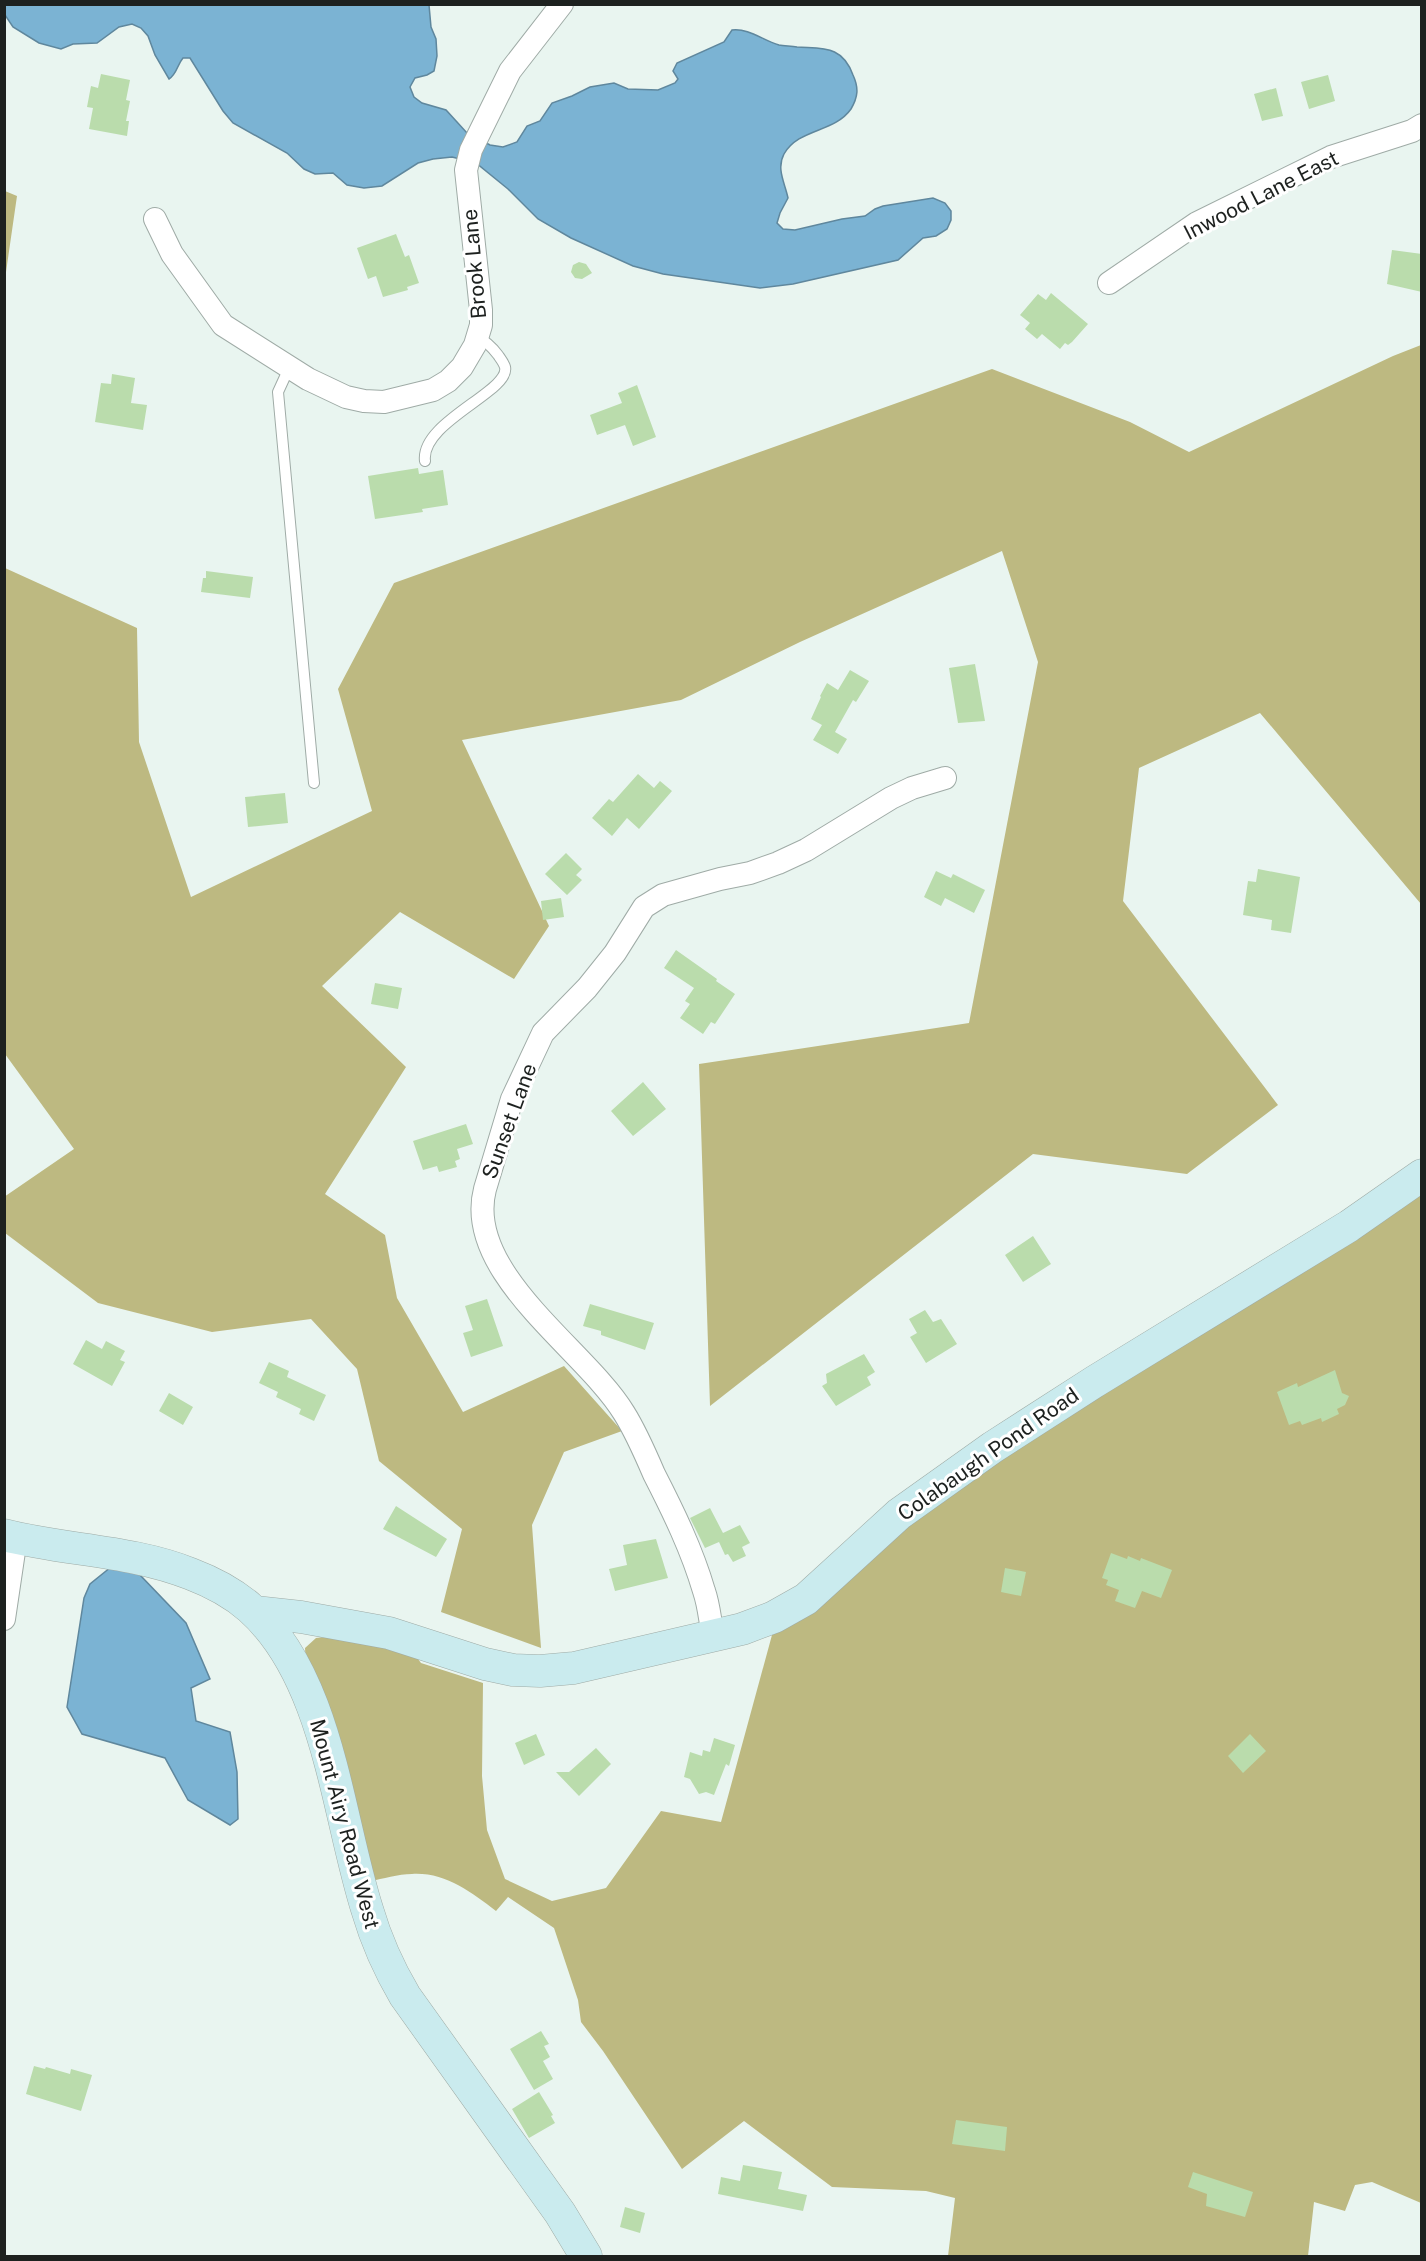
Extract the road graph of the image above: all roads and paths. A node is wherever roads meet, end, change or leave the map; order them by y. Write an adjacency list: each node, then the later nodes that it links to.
1 (562, 4): 5 (street, Brook Lane)
2 (1422, 125): 4 (street, Inwood Lane East)
3 (155, 219): 6 (street, Brook Lane)
4 (1109, 283)
5 (477, 337): 6 (street, Brook Lane); 7 (lane)
6 (289, 368): 9 (lane)
7 (424, 461)
8 (945, 778): 14 (street, Sunset Lane)
9 (314, 783)
10 (1422, 1175): 14 (street, Colabaugh Pond Road)
11 (10, 1537): 12 (street, Mount Airy Road West); 13 (street)
12 (255, 1612): 14 (street, Colabaugh Pond Road); 15 (street, Mount Airy Road West)
13 (4, 1619)
14 (713, 1635)
15 (586, 2256)

